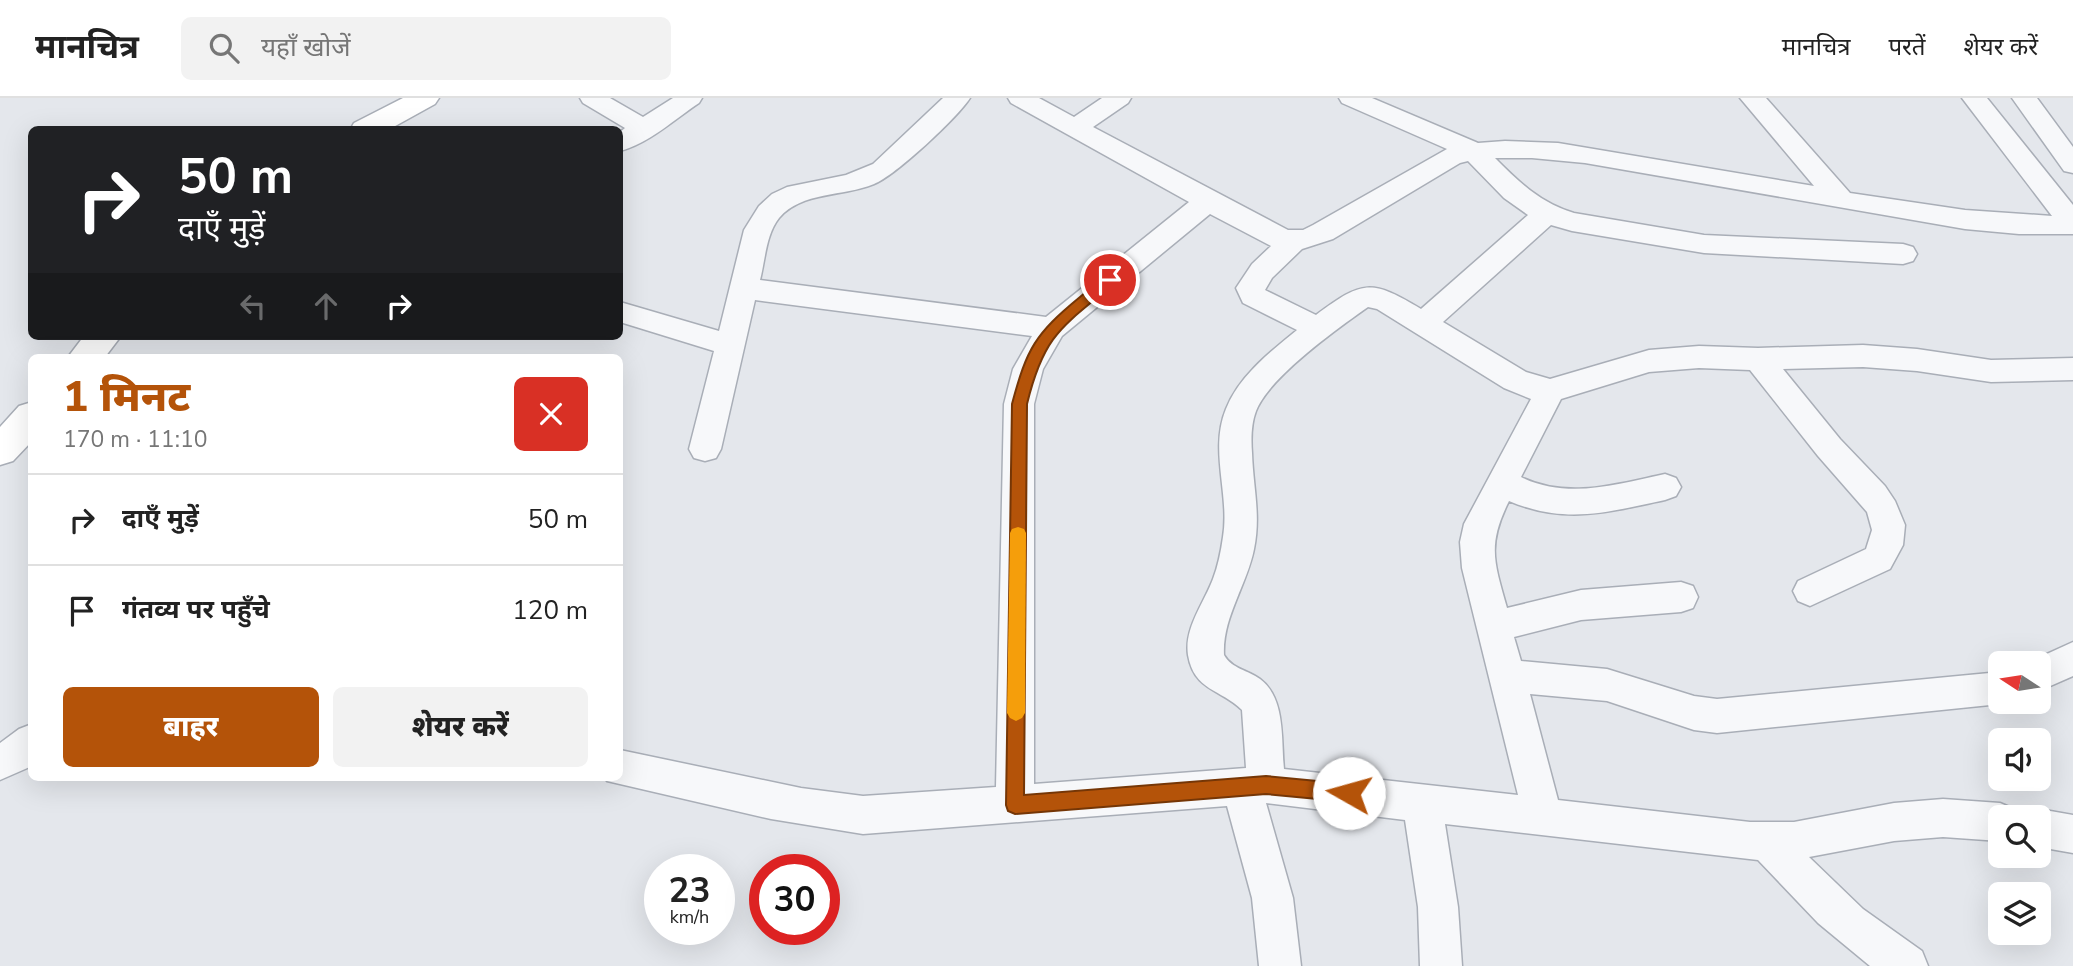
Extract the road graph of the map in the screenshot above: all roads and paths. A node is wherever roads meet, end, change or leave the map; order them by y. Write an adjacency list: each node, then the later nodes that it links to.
1 (425, 98): 11 (street)
2 (592, 98): 12 (street)
3 (690, 98): 12 (street)
4 (958, 98): 23 (street)
5 (1020, 98): 13 (street)
6 (1119, 98): 13 (street)
7 (1351, 98): 15 (street)
8 (1752, 98): 17 (street)
9 (1974, 98): 20 (street)
10 (2024, 98): 16 (street)
11 (372, 126)
12 (644, 128): 14 (street)
13 (1074, 128): 18 (street)
14 (623, 141)
15 (1473, 151): 17 (street); 19 (street); 21 (street)
16 (2073, 165)
17 (1841, 200): 20 (street)
18 (1208, 201): 21 (street); 26 (street)
19 (1546, 214): 22 (street); 25 (street)
20 (2073, 224)
21 (1292, 242): 27 (street)
22 (1903, 254)
23 (744, 288): 26 (street); 29 (street)
24 (623, 313): 29 (street)
25 (1423, 324): 27 (street); 33 (street)
26 (1052, 328): 51 (street)
27 (1320, 329): 49 (street)
28 (100, 340): 30 (street)
29 (731, 345): 35 (street)
30 (88, 354)
31 (1758, 359): 32 (street); 33 (street); 39 (street)
32 (2073, 369)
33 (1550, 391): 37 (street)
34 (28, 420): 36 (street)
35 (705, 449)
36 (0, 451)
37 (1502, 482): 38 (street); 41 (street)
38 (1665, 487)
39 (1810, 591)
40 (1681, 597): 41 (street)
41 (1495, 626): 44 (street)
42 (2073, 658): 43 (street)
43 (2051, 669)
44 (1508, 676): 45 (street); 52 (street)
45 (1988, 689)
46 (28, 745): 47 (street)
47 (0, 762)
48 (623, 769): 51 (street)
49 (1254, 786): 50 (street); 51 (street); 57 (street)
50 (1422, 802): 52 (street); 58 (street)
51 (1015, 805)
52 (1543, 817): 56 (street)
53 (1988, 821): 56 (street)
54 (2051, 830): 55 (street)
55 (2073, 834)
56 (1767, 841): 59 (street)
57 (1280, 966)
58 (1441, 966)
59 (1907, 966)

